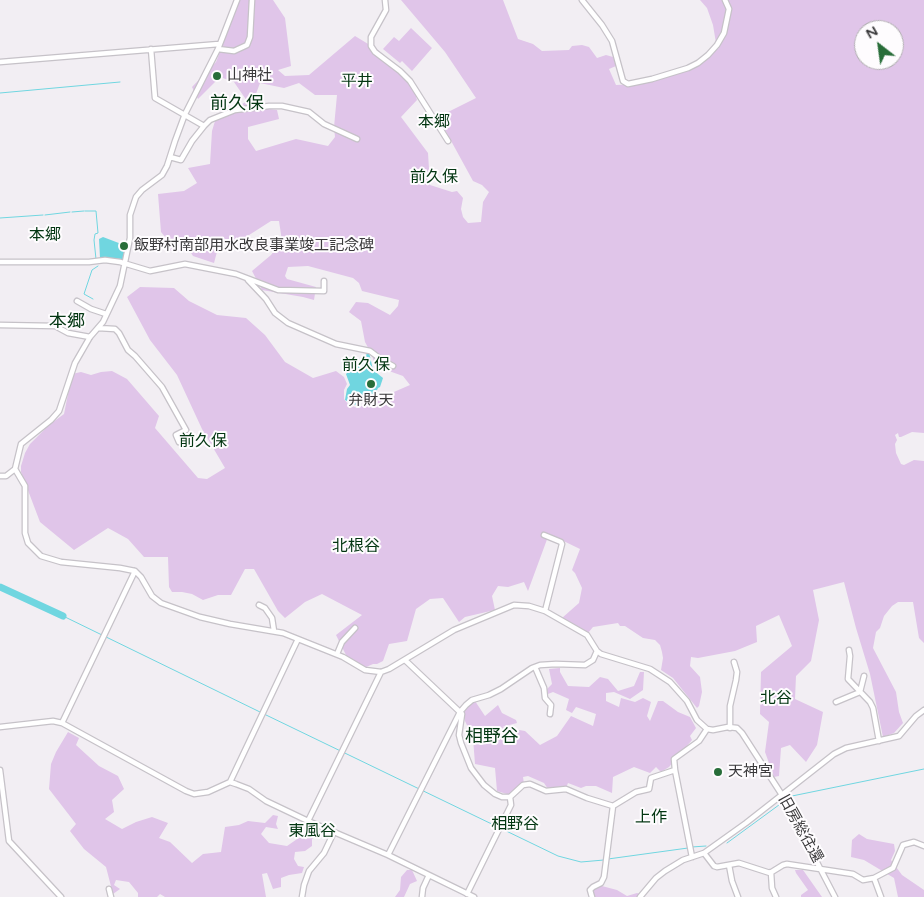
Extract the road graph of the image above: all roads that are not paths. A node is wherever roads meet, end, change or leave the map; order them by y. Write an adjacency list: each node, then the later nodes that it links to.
1 (237, 0): 6 (street)
2 (252, 0): 6 (street)
3 (385, 0): 12 (street)
4 (582, 0): 5 (street)
5 (725, 0)
6 (218, 47): 7 (street); 9 (street)
7 (151, 50): 8 (street); 9 (street)
8 (0, 62)
9 (185, 114): 10 (street); 13 (street)
10 (204, 126): 11 (street); 13 (street)
11 (357, 139)
12 (448, 141)
13 (170, 157): 15 (street)
14 (0, 262): 15 (street)
15 (125, 263): 16 (street); 19 (street)
16 (247, 279): 17 (street); 23 (street)
17 (324, 282)
18 (77, 301): 19 (street)
19 (106, 314): 21 (street)
20 (0, 325): 22 (street)
21 (98, 328): 22 (street); 24 (street)
22 (90, 337): 25 (street)
23 (393, 366)
24 (179, 442)
25 (15, 469): 26 (street); 28 (street)
26 (0, 476)
27 (544, 535): 30 (street)
28 (135, 571): 32 (street); 47 (street)
29 (259, 605): 32 (street)
30 (545, 612): 35 (street); 37 (street)
31 (354, 628): 36 (street)
32 (274, 630): 33 (street)
33 (298, 639): 36 (street); 54 (street)
34 (849, 650): 42 (street)
35 (597, 651): 39 (street); 50 (street)
36 (337, 654): 40 (street)
37 (406, 661): 40 (street); 45 (street)
38 (734, 662): 49 (street)
39 (535, 667): 45 (street); 46 (street)
40 (381, 672): 58 (street)
41 (864, 676): 42 (street)
42 (860, 692): 43 (street); 51 (street)
43 (836, 702)
44 (924, 710): 51 (street)
45 (460, 712): 56 (street); 62 (street)
46 (550, 714)
47 (62, 723): 48 (street); 54 (street)
48 (0, 727)
49 (730, 728): 50 (street); 55 (street, 旧房総往還)
50 (707, 729): 53 (street)
51 (879, 741): 55 (street)
52 (0, 770): 71 (street)
53 (675, 770): 57 (street); 63 (street)
54 (230, 782): 58 (street)
55 (782, 795): 61 (street); 65 (street, 旧房総往還)
56 (510, 797): 57 (street); 70 (street)
57 (613, 806): 76 (street)
58 (308, 821): 59 (street)
59 (334, 832): 62 (street); 73 (street)
60 (924, 846): 68 (street)
61 (704, 853): 63 (street); 64 (street)
62 (388, 855): 67 (street)
63 (692, 857): 77 (street)
64 (729, 865): 66 (street); 78 (street)
65 (822, 869): 66 (street); 68 (street, 旧房総往還); 80 (street)
66 (771, 872): 79 (street)
67 (429, 875): 70 (street); 74 (street)
68 (874, 878): 81 (street)
69 (109, 889): 72 (street)
70 (467, 894): 75 (street)
71 (61, 897)
72 (111, 897)
73 (302, 897)
74 (422, 897)
75 (474, 897)
76 (592, 897)
77 (640, 897)
78 (738, 897)
79 (776, 897)
80 (836, 897)
81 (881, 897)

